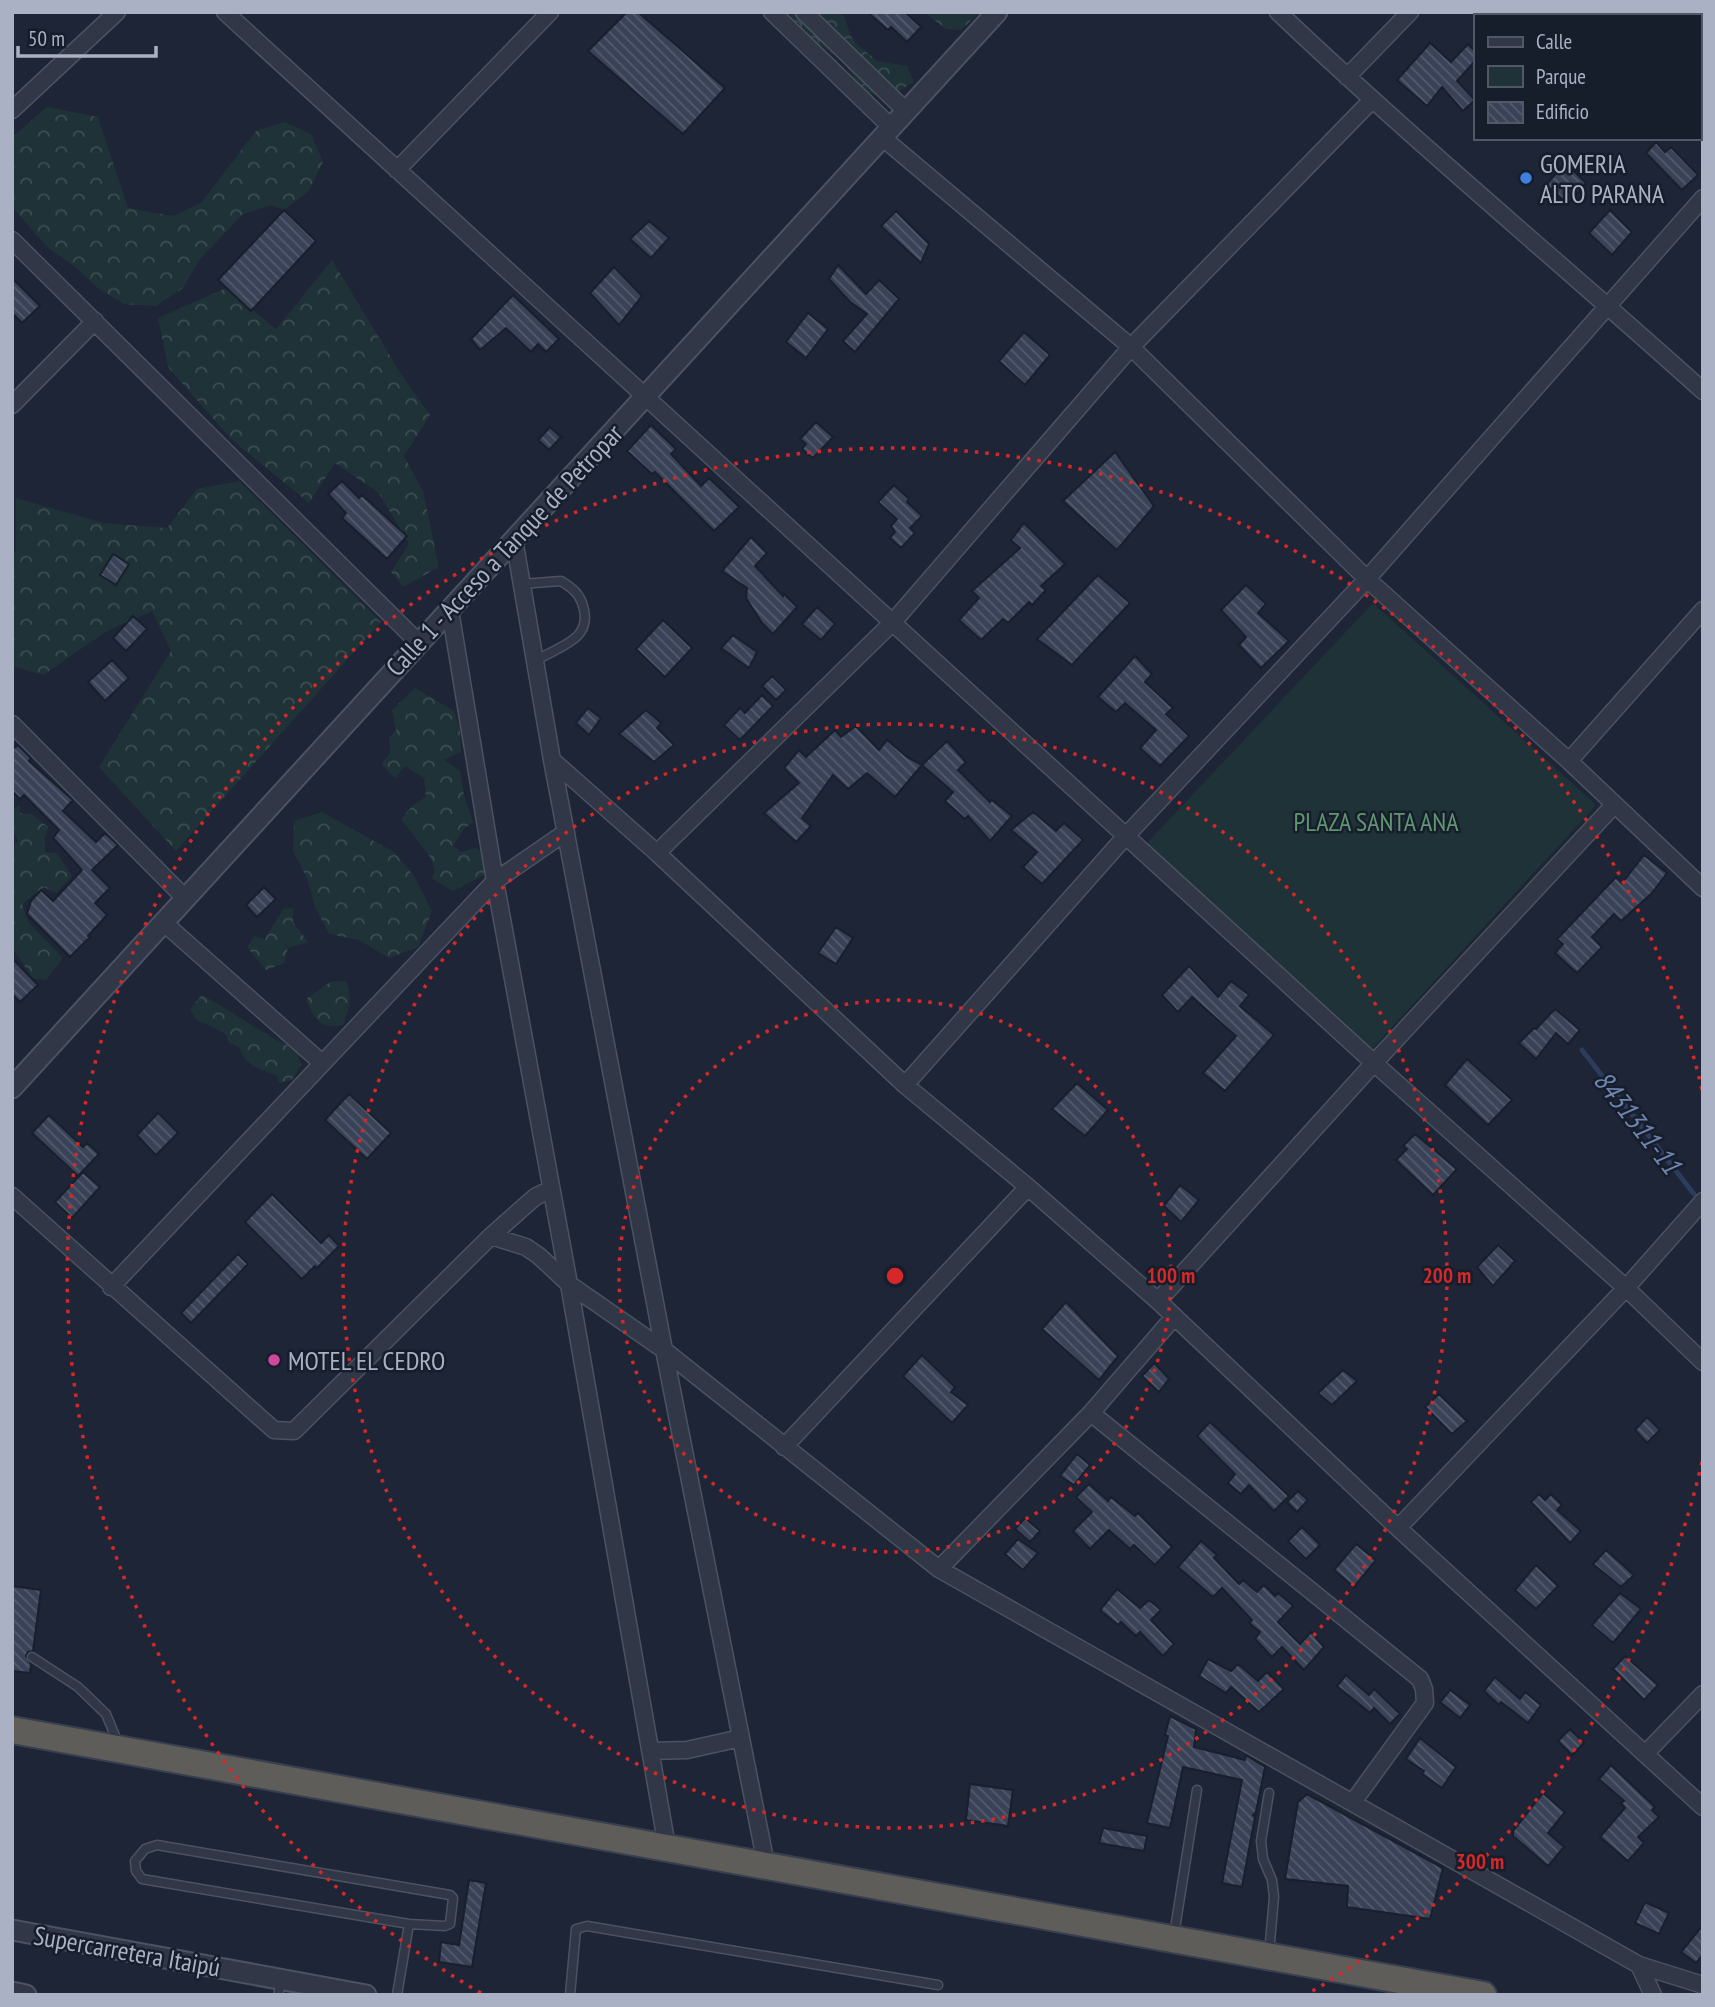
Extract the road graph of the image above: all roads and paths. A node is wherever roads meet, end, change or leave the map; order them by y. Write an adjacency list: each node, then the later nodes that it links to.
1 (117, 12): 11 (street)
2 (225, 12): 14 (street)
3 (550, 12): 14 (street)
4 (772, 12): 13 (street)
5 (804, 12): 12 (street)
6 (997, 12): 12 (street, Calle 1 - Acceso a Tanque de Petropar)
7 (1278, 12): 9 (street)
8 (1410, 12): 9 (street)
9 (1347, 78): 10 (street)
10 (1372, 100): 17 (street); 19 (street)
11 (12, 110)
12 (906, 112): 13 (street, Calle 1 - Acceso a Tanque de Petropar)
13 (888, 133): 19 (street); 21 (street, Calle 1 - Acceso a Tanque de Petropar)
14 (397, 170): 21 (street)
15 (1703, 198): 17 (street)
16 (12, 240): 18 (street)
17 (1608, 305): 20 (street); 24 (street)
18 (95, 321): 22 (street); 29 (street)
19 (1131, 347): 24 (street); 28 (street)
20 (1703, 391)
21 (645, 396): 23 (street, Calle 1 - Acceso a Tanque de Petropar); 28 (street)
22 (12, 405)
23 (514, 539): 25 (street); 26 (street, Calle 1 - Acceso a Tanque de Petropar)
24 (1367, 579): 33 (street); 36 (street)
25 (522, 584): 30 (street); 30 (lane)
26 (450, 610): 29 (street, Calle 1 - Acceso a Tanque de Petropar); 38 (street)
27 (1703, 610): 33 (street)
28 (892, 622): 36 (street); 37 (street)
29 (419, 643): 40 (street, Calle 1 - Acceso a Tanque de Petropar)
30 (536, 661): 32 (street)
31 (12, 724): 40 (street)
32 (552, 760): 35 (street); 37 (street)
33 (1569, 761): 34 (street)
34 (1614, 805): 39 (street); 43 (street)
35 (566, 832): 38 (street); 56 (street)
36 (1125, 836): 43 (street); 44 (street)
37 (657, 853): 44 (street)
38 (495, 881): 42 (street); 47 (street)
39 (1703, 888)
40 (185, 898): 41 (street, Calle 1 - Acceso a Tanque de Petropar)
41 (163, 922): 42 (street); 45 (street, Calle 1 - Acceso a Tanque de Petropar)
42 (322, 1063): 52 (street)
43 (1374, 1063): 53 (street); 54 (street)
44 (905, 1085): 46 (street)
45 (12, 1088)
46 (1028, 1187): 54 (street); 59 (street)
47 (551, 1189): 50 (street); 51 (street)
48 (12, 1196): 52 (street)
49 (1703, 1201): 53 (street)
50 (491, 1236): 51 (street); 52 (street)
51 (569, 1284): 56 (street); 67 (street)
52 (111, 1287)
53 (1626, 1288): 57 (street); 60 (street)
54 (1158, 1301): 55 (street)
55 (1174, 1317): 58 (street); 60 (street)
56 (664, 1350): 59 (street); 65 (street)
57 (1703, 1362)
58 (1091, 1413): 61 (street); 71 (street)
59 (784, 1447): 61 (street)
60 (1398, 1528): 68 (street)
61 (939, 1569): 71 (street)
62 (32, 1657): 66 (lane)
63 (1703, 1694): 68 (street)
64 (12, 1730): 66 (highway)
65 (741, 1738): 67 (street); 74 (street)
66 (120, 1749): 73 (highway)
67 (650, 1751): 73 (street)
68 (1645, 1754): 72 (street)
69 (1197, 1790): 77 (lane)
70 (1269, 1793): 78 (lane)
71 (1353, 1801): 79 (street)
72 (1703, 1807)
73 (667, 1847): 74 (highway)
74 (765, 1864): 77 (highway)
75 (410, 1924): 75 (lane); 86 (lane)
76 (12, 1930): 82 (street, Supercarretera Itaipú)
77 (1173, 1938): 78 (highway)
78 (1268, 1956): 88 (highway)
79 (1639, 1965): 80 (street); 89 (street)
80 (1703, 1984)
81 (938, 1985): 87 (lane)
82 (280, 1987): 85 (street, Supercarretera Itaipú)
83 (12, 1992): 84 (street)
84 (26, 1995)
85 (366, 1995)
86 (397, 1995)
87 (570, 1995)
88 (1482, 1995)
89 (1653, 1995)

